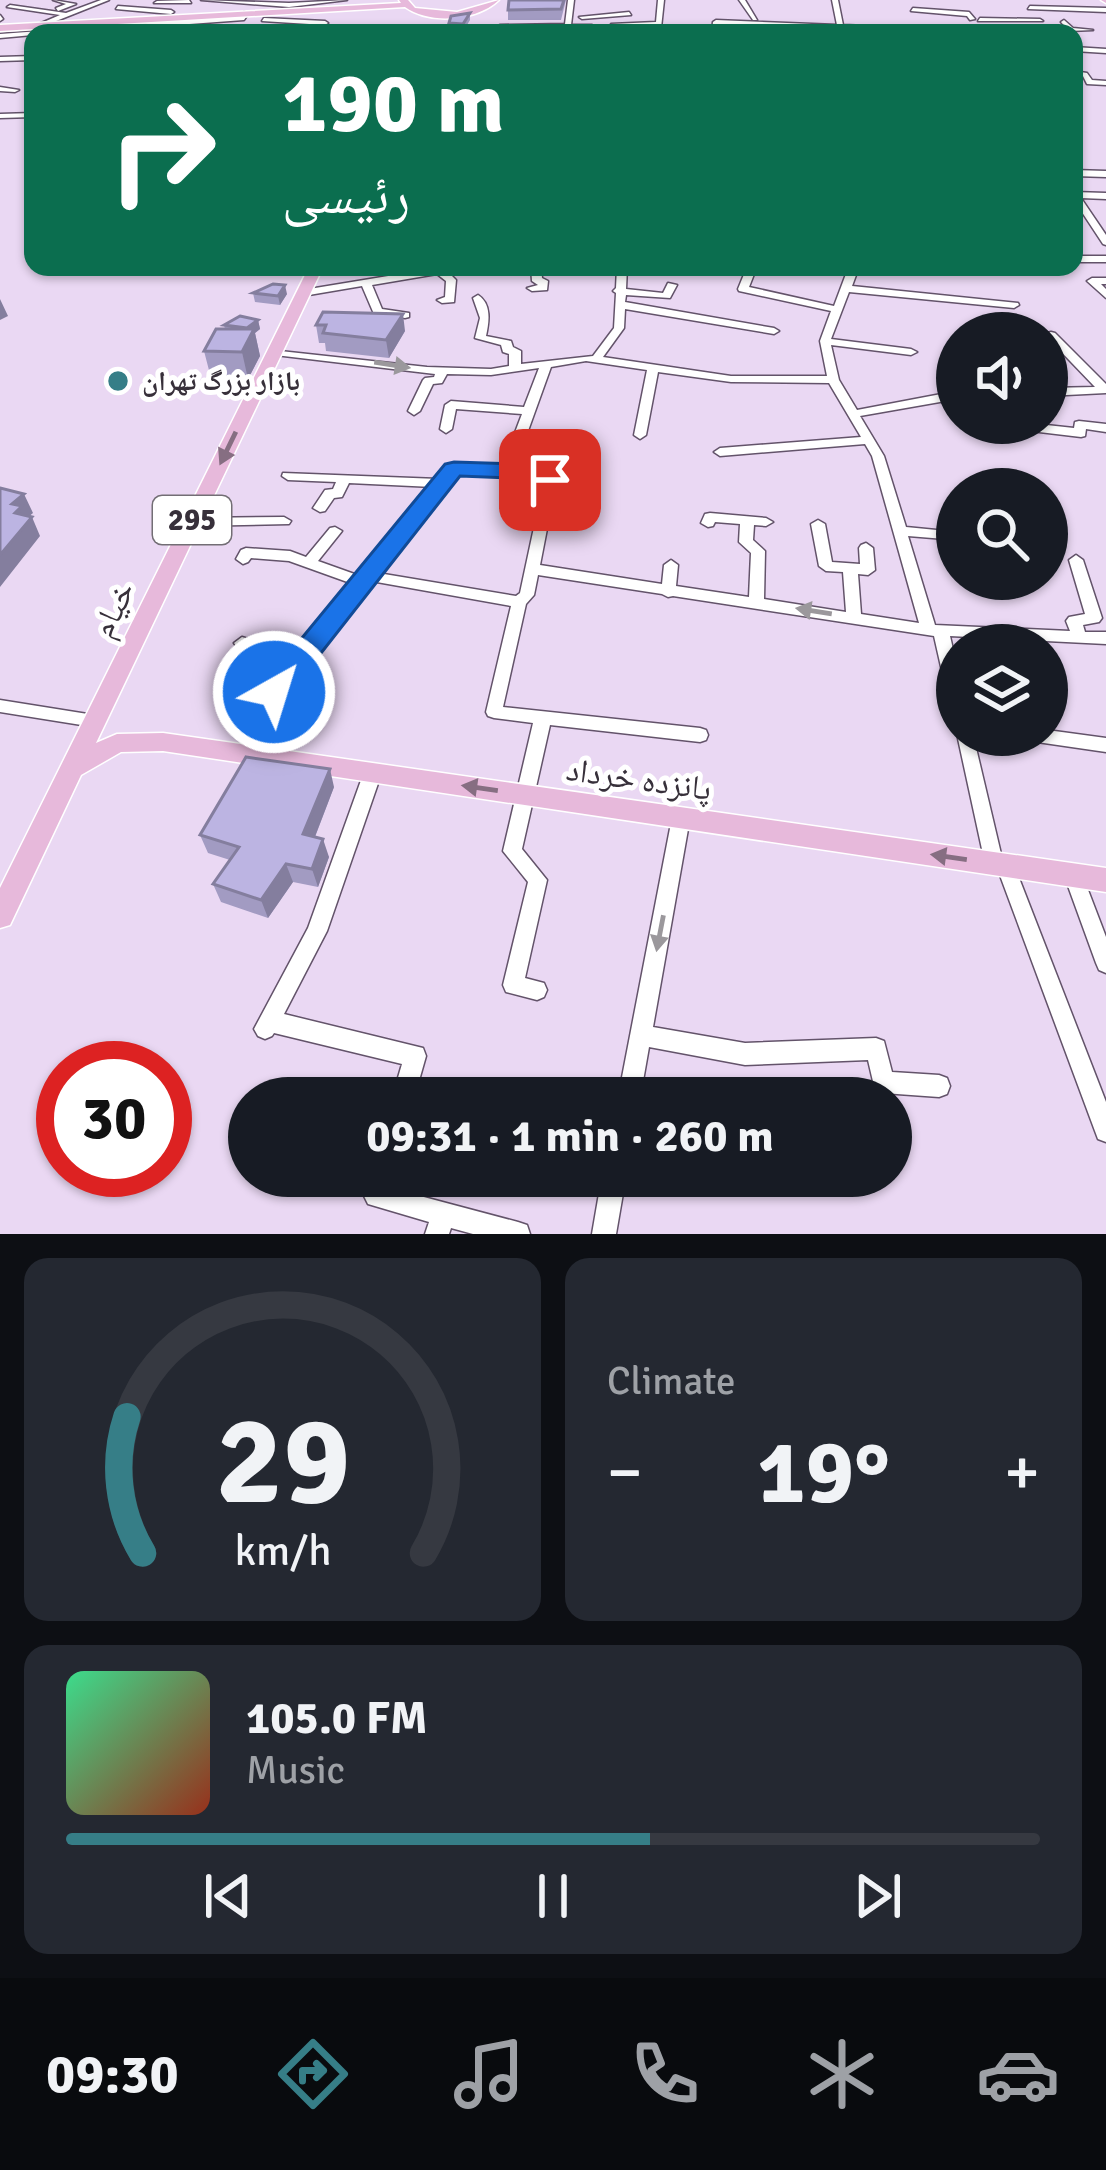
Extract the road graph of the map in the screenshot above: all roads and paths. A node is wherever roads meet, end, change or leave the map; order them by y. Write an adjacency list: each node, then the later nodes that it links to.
1 (56, 0): 24 (street)
2 (82, 0): 24 (street)
3 (106, 0): 24 (street)
4 (204, 0): 15 (street)
5 (495, 0): 6 (main road); 28 (main road)
6 (506, 0)
7 (571, 0): 33 (street)
8 (632, 0): 27 (street)
9 (742, 0): 30 (street)
10 (910, 0): 21 (street)
11 (1051, 0): 20 (street)
12 (28, 1): 17 (street)
13 (140, 1): 14 (street)
14 (191, 1): 23 (street)
15 (237, 1): 18 (street)
16 (403, 2): 18 (main road); 28 (main road)
17 (9, 3): 24 (street); 46 (street)
18 (343, 4): 26 (main road); 34 (street)
19 (118, 8): 23 (street)
20 (1030, 8): 22 (street); 32 (street)
21 (913, 10): 32 (street); 43 (street)
22 (1106, 10)
23 (171, 12): 29 (street)
24 (61, 13): 25 (street); 35 (street)
25 (88, 14)
26 (246, 14): 29 (main road); 37 (street)
27 (629, 14): 33 (street); 42 (street)
28 (442, 15): 39 (main road)
29 (159, 19): 36 (main road)
30 (755, 19)
31 (1106, 20): 45 (street)
32 (1040, 21): 44 (street)
33 (568, 22): 40 (street); 41 (street)
34 (325, 23): 38 (street)
35 (47, 24)
36 (72, 24)
37 (206, 24)
38 (261, 24)
39 (438, 24)
40 (559, 24)
41 (587, 24)
42 (627, 24)
43 (917, 24)
44 (1042, 24)
45 (1066, 24)
46 (3, 28): 50 (street)
47 (1083, 30): 48 (street)
48 (1090, 30)
49 (1083, 42): 51 (street)
50 (0, 49)
51 (1090, 50): 52 (street); 53 (street)
52 (1083, 51)
53 (1106, 53)
54 (1083, 88): 55 (street)
55 (1090, 88)
56 (0, 89): 57 (street)
57 (15, 90)
58 (1083, 207): 60 (street)
59 (1083, 214): 60 (street)
60 (1088, 214): 61 (street)
61 (1106, 242)
62 (312, 276): 76 (main road, خیام / 295)
63 (409, 276): 70 (street)
64 (446, 276): 80 (street)
65 (537, 276): 71 (street)
66 (620, 276): 74 (street)
67 (748, 276): 79 (street)
68 (849, 276): 72 (street)
69 (1106, 280): 77 (street)
70 (366, 283): 76 (street); 84 (street)
71 (532, 288)
72 (844, 289): 82 (street); 83 (street)
73 (801, 290): 79 (street)
74 (618, 291): 75 (street); 81 (street)
75 (669, 291)
76 (303, 293): 87 (main road, خیام / 295)
77 (1106, 295)
78 (478, 298): 92 (street)
79 (785, 299): 83 (street)
80 (442, 301)
81 (622, 305): 85 (street); 90 (street)
82 (1014, 305)
83 (835, 309): 86 (street)
84 (405, 315)
85 (774, 331)
86 (825, 341): 88 (street); 95 (street)
87 (275, 352): 94 (street, one-way to 94); 115 (main road, خیام / 295, one-way to 115)
88 (911, 352)
89 (1068, 352): 96 (street)
90 (597, 358): 91 (street); 93 (street)
91 (546, 364): 92 (street); 99 (street)
92 (515, 368): 94 (street)
93 (653, 368): 95 (street); 105 (street)
94 (442, 371): 100 (street)
95 (832, 380): 101 (street)
96 (1106, 390): 97 (street)
97 (1068, 391)
98 (936, 399): 101 (street)
99 (529, 411): 103 (street); 108 (street)
100 (414, 412)
101 (853, 414): 106 (street)
102 (1106, 428): 104 (street)
103 (446, 429)
104 (1068, 431)
105 (640, 435)
106 (868, 440): 107 (street); 120 (street)
107 (721, 452)
108 (507, 471): 110 (street); 128 (street)
109 (289, 476): 111 (street)
110 (448, 476): 111 (street); 129 (street)
111 (345, 478): 112 (street)
112 (320, 508)
113 (747, 520): 116 (street); 117 (street); 132 (street)
114 (284, 521): 115 (street)
115 (192, 522): 142 (main road, خیام / 295)
116 (766, 522)
117 (708, 523)
118 (818, 524): 127 (street)
119 (335, 531): 125 (street)
120 (900, 531): 121 (street); 134 (street)
121 (936, 534)
122 (866, 548): 127 (street)
123 (244, 556): 125 (street)
124 (1076, 560): 136 (street)
125 (303, 562): 129 (street)
126 (671, 565): 130 (street)
127 (850, 568): 133 (street)
128 (532, 569): 130 (street); 131 (street)
129 (365, 579): 131 (street); 139 (street)
130 (668, 592): 132 (street)
131 (519, 602): 141 (street)
132 (757, 605): 133 (street, one-way to 132)
133 (854, 618): 134 (street)
134 (935, 631): 135 (street); 136 (street)
135 (936, 634)
136 (1079, 636): 137 (street)
137 (1106, 638)
138 (242, 644): 139 (street)
139 (299, 661): 146 (street)
140 (0, 706): 142 (street)
141 (543, 717): 143 (street); 150 (street)
142 (94, 722): 148 (main road, خیام / 295)
143 (700, 735)
144 (1068, 739): 145 (street)
145 (1106, 745)
146 (261, 756): 148 (main road, پانزده خرداد); 149 (main road, پانزده خرداد)
147 (970, 756): 152 (street)
148 (72, 768): 155 (main road, خیام / 295)
149 (373, 772): 150 (main road, پانزده خرداد, one-way to 149); 159 (street)
150 (524, 795): 151 (main road, پانزده خرداد); 157 (street)
151 (681, 818): 152 (main road, پانزده خرداد, one-way to 151); 158 (street, one-way to 158)
152 (1000, 864): 153 (main road, پانزده خرداد); 162 (street)
153 (1073, 875): 154 (main road, پانزده خرداد); 156 (street)
154 (1106, 880)
155 (0, 916)
156 (1106, 963)
157 (537, 990)
158 (640, 1035): 160 (street); 161 (street)
159 (410, 1077)
160 (633, 1077)
161 (939, 1086)
162 (1106, 1131)
163 (378, 1197): 165 (street)
164 (610, 1197): 167 (street)
165 (441, 1224): 166 (street)
166 (518, 1234)
167 (604, 1234)

